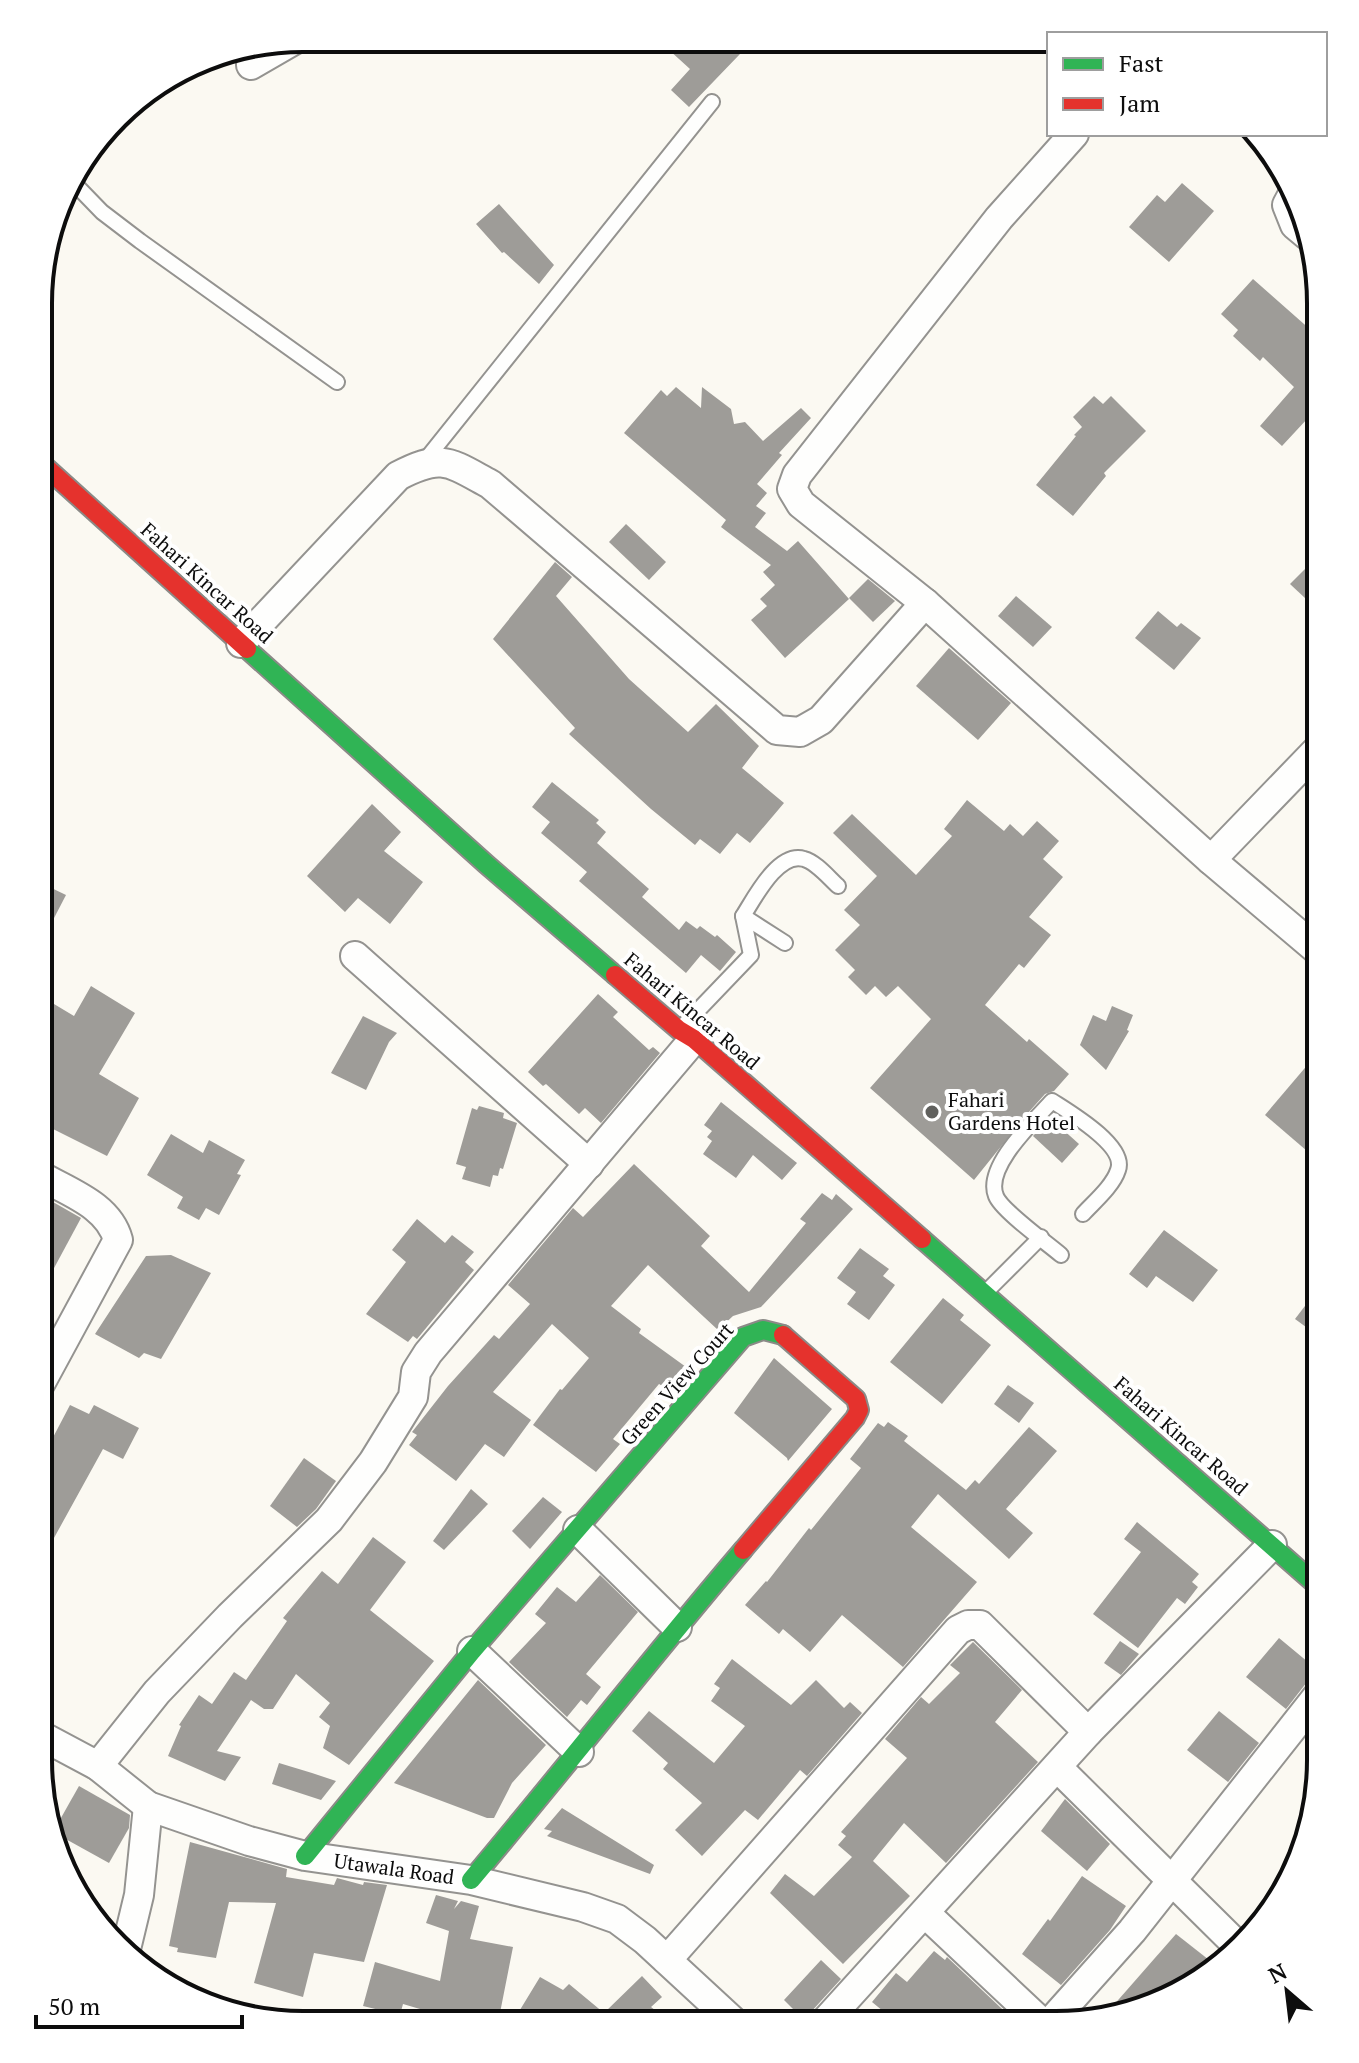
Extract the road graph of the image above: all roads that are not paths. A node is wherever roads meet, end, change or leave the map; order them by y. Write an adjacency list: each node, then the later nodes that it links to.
1 (268, 55): 2 (street)
2 (251, 65)
3 (712, 102): 7 (lane)
4 (1072, 136): 9 (street)
5 (80, 189): 6 (lane)
6 (337, 382)
7 (423, 463): 9 (street); 10 (street)
8 (52, 473): 10 (street, Fahari Kincar Road)
9 (925, 603): 12 (street)
10 (241, 643): 18 (street, Fahari Kincar Road)
11 (1307, 761): 12 (street)
12 (1211, 860): 15 (street)
13 (838, 886): 14 (lane)
14 (743, 916): 16 (lane); 18 (lane)
15 (1307, 941)
16 (785, 943)
17 (355, 956): 19 (street)
18 (686, 1035): 19 (street); 24 (street, Fahari Kincar Road)
19 (589, 1164): 35 (street)
20 (52, 1182): 25 (street)
21 (1083, 1214): 22 (lane)
22 (1041, 1237): 23 (lane); 24 (lane)
23 (1061, 1255)
24 (985, 1294): 27 (street, Fahari Kincar Road)
25 (52, 1362)
26 (578, 1530): 29 (street); 29 (street, Green View Court); 30 (street, Green View Court)
27 (1272, 1545): 28 (street, Fahari Kincar Road); 32 (street)
28 (1306, 1576)
29 (677, 1627): 34 (street, Green View Court)
30 (472, 1651): 34 (street); 38 (street, Green View Court)
31 (1306, 1711): 40 (street)
32 (1088, 1732): 36 (street); 44 (street)
33 (52, 1741): 35 (street, Utawala Road)
34 (579, 1752): 39 (street, Green View Court)
35 (98, 1766): 37 (street, Utawala Road)
36 (1057, 1767): 40 (street); 41 (street)
37 (148, 1806): 38 (street, Utawala Road); 42 (street)
38 (305, 1856): 39 (street, Utawala Road)
39 (471, 1880): 44 (street, Utawala Road)
40 (1172, 1881): 43 (street); 48 (street)
41 (925, 1913): 46 (street); 47 (street)
42 (128, 1939)
43 (1231, 1939)
44 (667, 1960): 45 (street, Utawala Road)
45 (722, 2011)
46 (835, 2011)
47 (1031, 2011)
48 (1059, 2011)

